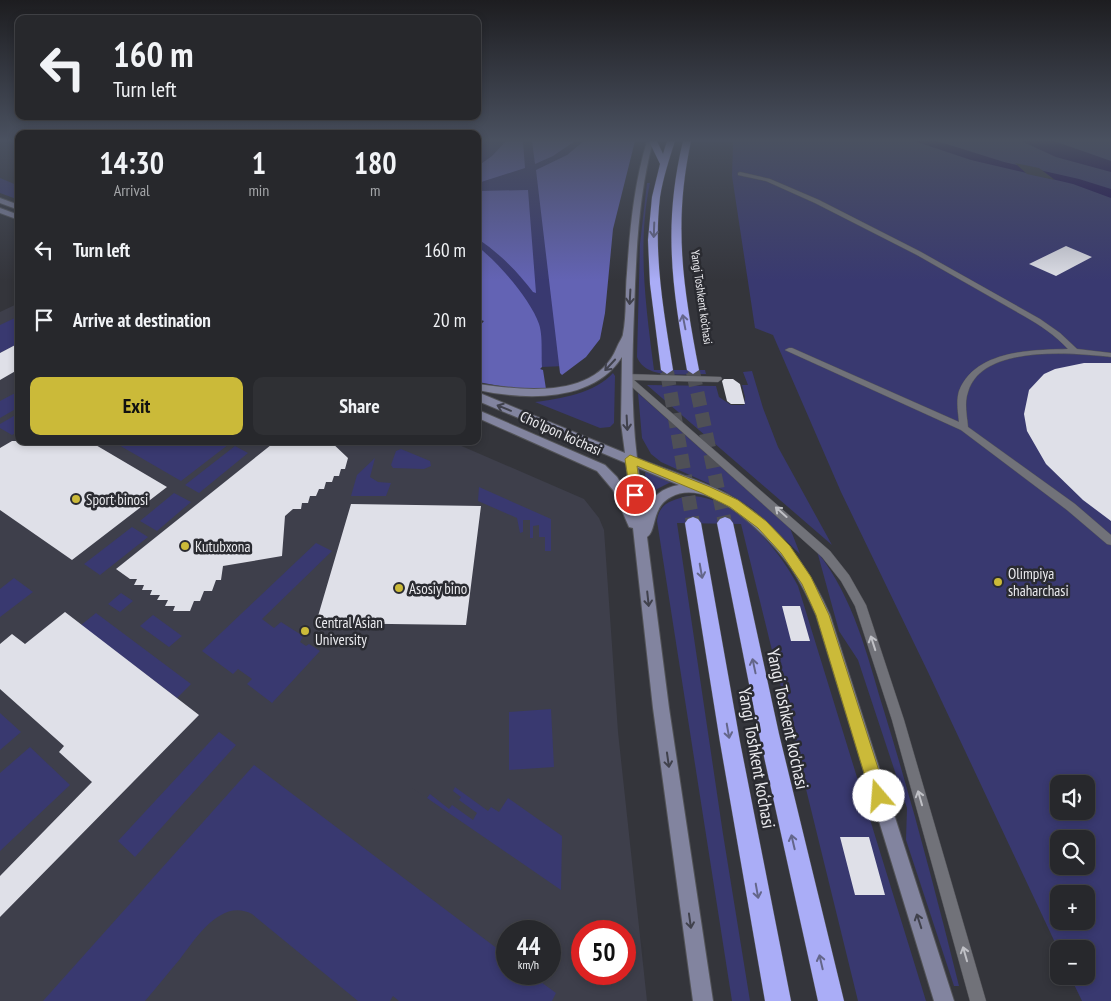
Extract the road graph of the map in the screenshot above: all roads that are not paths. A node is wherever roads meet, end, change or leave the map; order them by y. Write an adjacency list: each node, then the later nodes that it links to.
1 (640, 188): 9 (main road, one-way to 9)
2 (658, 188): 13 (highway, one-way to 13)
3 (677, 188): 14 (highway, Yangi Toshkent ko‘chasi, one-way to 3)
4 (788, 188): 11 (lane)
5 (0, 200): 6 (main road)
6 (15, 206)
7 (0, 210): 8 (main road)
8 (15, 216)
9 (629, 321): 15 (main road); 17 (main road, one-way to 17)
10 (789, 350): 20 (lane)
11 (1075, 351): 12 (lane); 20 (lane)
12 (1111, 355)
13 (667, 370)
14 (693, 370)
15 (626, 377): 16 (lane); 21 (main road, one-way to 21); 31 (lane, one-way to 15)
16 (718, 378)
17 (481, 388)
18 (481, 398): 21 (main road, Cho'lpon ko'chasi, one-way to 18)
19 (481, 415): 26 (main road, Cho'lpon ko'chasi)
20 (964, 428): 25 (lane)
21 (630, 459): 22 (main road, Cho'lpon ko'chasi); 26 (main road)
22 (706, 490): 26 (main road); 30 (main road, Cho'lpon ko'chasi, one-way to 22)
23 (693, 523): 28 (highway, Yangi Toshkent ko‘chasi, one-way to 28)
24 (725, 523): 29 (highway, Yangi Toshkent ko'chasi, one-way to 24)
25 (1111, 541)
26 (643, 550): 27 (main road, one-way to 27)
27 (703, 1001)
28 (778, 1001)
29 (831, 1001)
30 (944, 1001)
31 (978, 1001)

